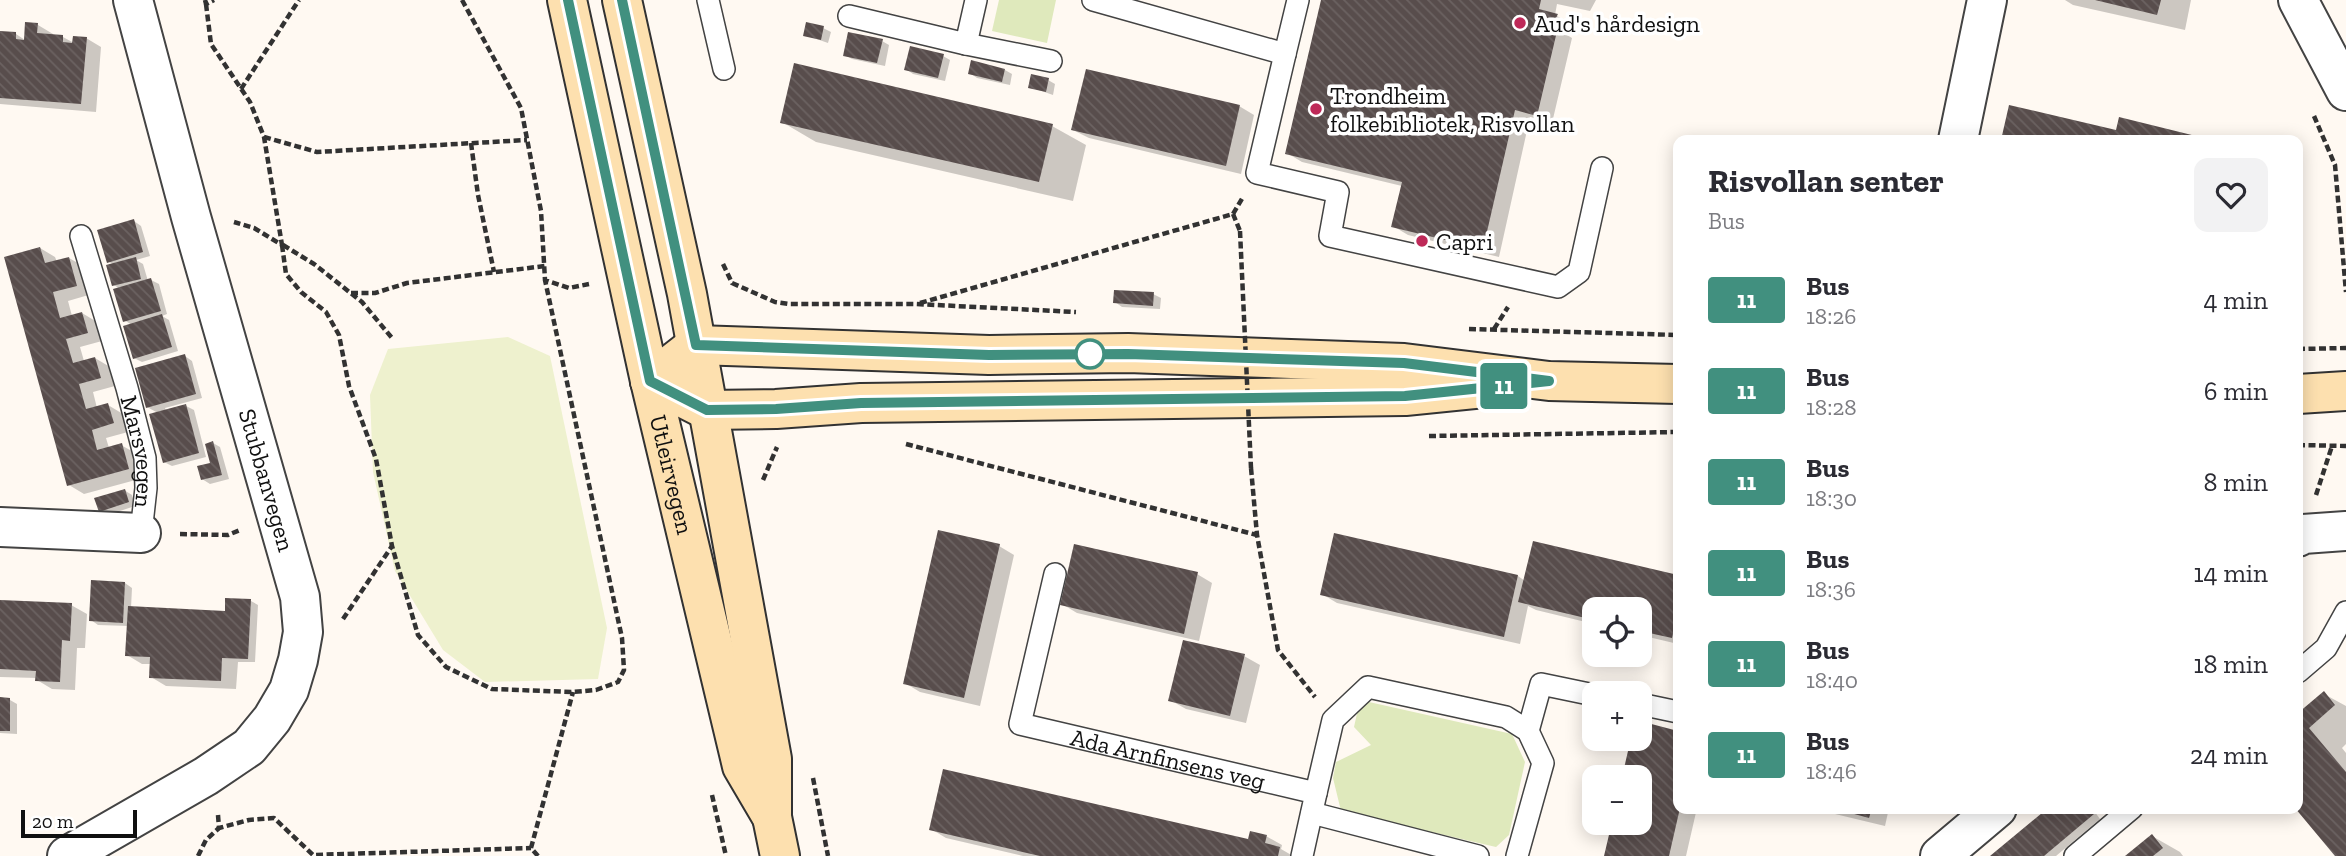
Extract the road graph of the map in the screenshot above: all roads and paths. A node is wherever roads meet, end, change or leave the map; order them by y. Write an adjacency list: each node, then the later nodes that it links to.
1 (132, 0): 29 (street, Stubbanvegen)
2 (214, 0): 13 (path)
3 (299, 0): 19 (path)
4 (462, 0): 24 (path)
5 (568, 0): 43 (main road, Utleirvegen)
6 (622, 0): 40 (main road, Utleirvegen)
7 (708, 0): 18 (lane)
8 (976, 0): 15 (lane)
9 (1093, 0): 16 (lane)
10 (1298, 0): 16 (lane)
11 (1987, 0): 22 (street)
12 (2298, 0): 20 (street)
13 (205, 2): 19 (path)
14 (849, 16): 15 (lane)
15 (966, 44): 17 (lane)
16 (1285, 54): 27 (lane)
17 (1051, 61)
18 (724, 69)
19 (241, 89): 23 (path)
20 (2346, 91)
21 (2310, 105): 36 (path)
22 (1959, 135)
23 (264, 137): 25 (path); 31 (path)
24 (527, 140): 25 (path); 32 (path)
25 (471, 143): 33 (path)
26 (1602, 168): 27 (lane)
27 (1257, 173): 28 (path)
28 (1233, 214): 38 (path); 58 (path, bridge)
29 (191, 217): 31 (path); 63 (street, Stubbanvegen)
30 (81, 236): 57 (lane, Marsvegen)
31 (282, 245): 37 (path); 60 (path)
32 (545, 266): 33 (path); 34 (path)
33 (494, 272): 37 (path)
34 (545, 280): 35 (path); 65 (path)
35 (595, 283)
36 (2346, 292)
37 (351, 293): 39 (path)
38 (916, 304)
39 (392, 338)
40 (696, 345): 43 (main road); 44 (main road); 48 (main road, Utleirvegen)
41 (2346, 348): 42 (path)
42 (2303, 349)
43 (650, 381): 48 (main road); 75 (main road, Utleirvegen)
44 (1549, 381): 45 (main road); 48 (main road)
45 (1673, 384)
46 (2346, 391): 47 (main road)
47 (2303, 394)
48 (707, 410): 75 (main road, Utleirvegen)
49 (906, 444): 58 (path)
50 (2303, 445): 51 (path)
51 (2332, 446): 52 (path); 55 (path)
52 (2346, 446)
53 (0, 527): 57 (street, Marsvegen)
54 (244, 528): 57 (path)
55 (2303, 530)
56 (2346, 531): 59 (street)
57 (141, 533)
58 (1257, 535): 69 (path)
59 (2303, 536)
60 (392, 546): 63 (path); 65 (path)
61 (1055, 574): 72 (lane, Ada Arnfinsens veg)
62 (2346, 612): 64 (lane)
63 (303, 632): 71 (street, Stubbanvegen)
64 (2303, 668)
65 (573, 692): 77 (path)
66 (1582, 693): 70 (lane)
67 (1652, 707): 68 (lane)
68 (1673, 711)
69 (1333, 720): 70 (lane); 72 (lane)
70 (1528, 731): 84 (lane)
71 (206, 776): 76 (path); 78 (street, Stubbanvegen)
72 (1314, 803): 82 (lane); 83 (lane, Ada Arnfinsens veg)
73 (1990, 814): 85 (street)
74 (2125, 814): 86 (lane)
75 (772, 817): 81 (main road, Utleirvegen)
76 (219, 828): 77 (path); 79 (path)
77 (531, 848): 80 (path)
78 (67, 856)
79 (198, 856)
80 (538, 856)
81 (780, 856)
82 (1302, 856)
83 (1478, 856)
84 (1517, 856)
85 (1940, 856)
86 (2075, 856)

